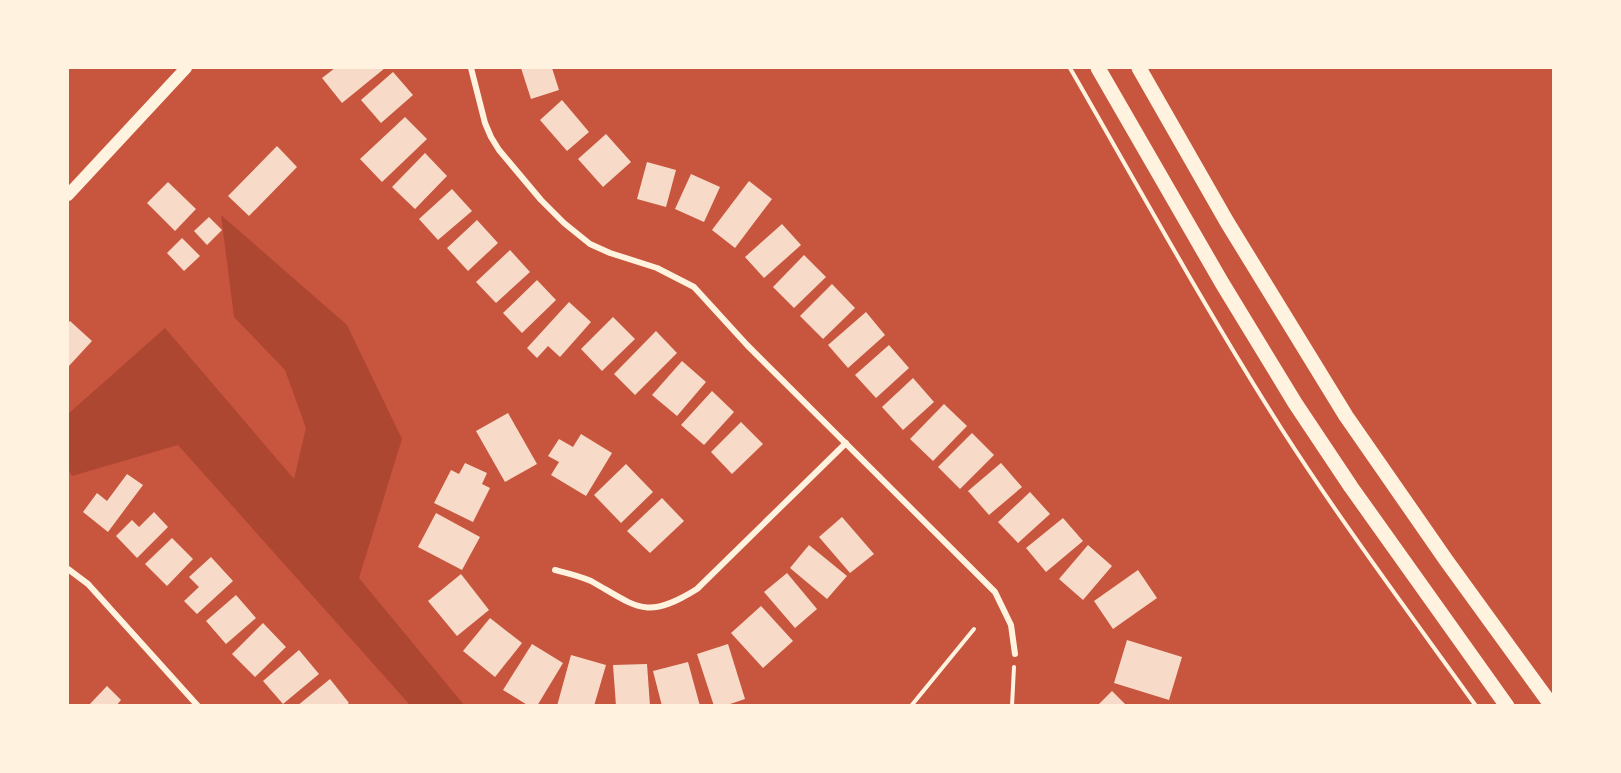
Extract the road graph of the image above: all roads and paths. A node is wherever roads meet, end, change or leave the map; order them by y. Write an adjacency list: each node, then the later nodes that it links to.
1 (186, 68): 5 (main road)
2 (471, 68): 6 (street)
3 (1098, 68): 14 (main road)
4 (1139, 68): 15 (main road)
5 (68, 195)
6 (846, 443): 8 (street); 10 (street)
7 (68, 569): 11 (street)
8 (555, 570)
9 (974, 629): 12 (path)
10 (1015, 654): 13 (path)
11 (198, 705)
12 (911, 705)
13 (1012, 705)
14 (1507, 705)
15 (1552, 705)

